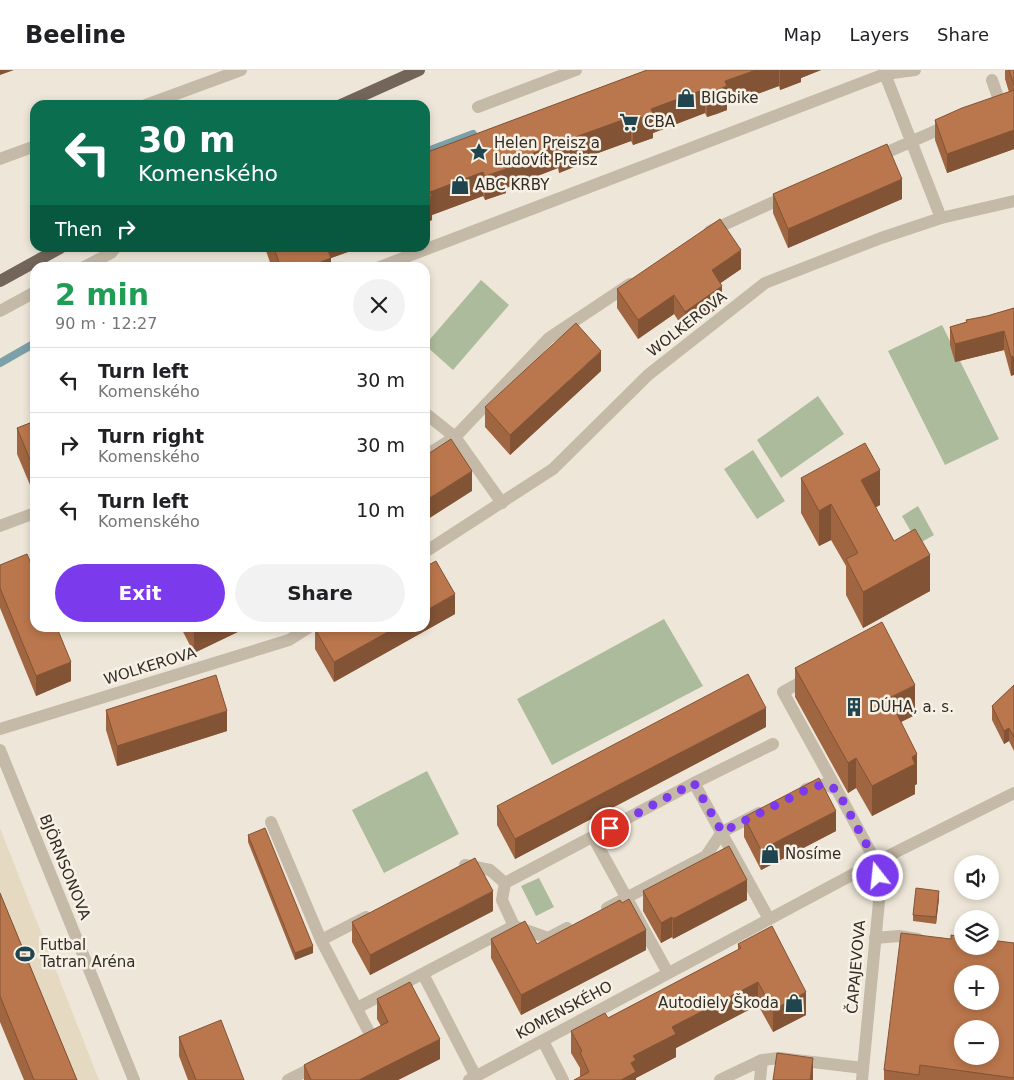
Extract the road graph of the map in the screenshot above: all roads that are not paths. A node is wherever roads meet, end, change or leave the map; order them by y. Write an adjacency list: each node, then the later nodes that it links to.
1 (240, 70): 7 (street)
2 (419, 70): 8 (main road)
3 (576, 70): 9 (street)
4 (915, 70): 5 (street)
5 (885, 74): 12 (street); 20 (street)
6 (992, 80): 10 (street)
7 (159, 100)
8 (352, 100)
9 (478, 107)
10 (981, 111)
11 (957, 122): 12 (street)
12 (910, 142): 15 (street); 18 (street)
13 (30, 148): 14 (street)
14 (0, 159)
15 (863, 163)
16 (802, 190): 19 (street)
17 (1014, 201): 18 (street, WOLKEROVA)
18 (941, 218): 35 (street, WOLKEROVA)
19 (699, 238)
20 (430, 248)
21 (53, 252): 24 (main road)
22 (110, 252): 25 (street)
23 (419, 252): 26 (street)
24 (35, 262)
25 (92, 262)
26 (393, 262)
27 (30, 264): 29 (main road)
28 (637, 279): 33 (street)
29 (0, 281)
30 (30, 295): 31 (street)
31 (0, 311)
32 (430, 417): 33 (street)
33 (454, 437): 34 (street); 35 (street)
34 (430, 453)
35 (502, 503): 38 (street, WOLKEROVA)
36 (30, 515): 37 (street)
37 (0, 526)
38 (430, 549)
39 (302, 632): 41 (street, WOLKEROVA)
40 (819, 673): 45 (street)
41 (0, 730)
42 (773, 744): 44 (street)
43 (0, 750): 73 (street, BJÖRNSONOVA)
44 (694, 783): 50 (street); 51 (street)
45 (837, 790): 47 (street); 52 (street)
46 (1014, 793): 52 (street)
47 (796, 794)
48 (772, 806): 50 (street)
49 (272, 822): 62 (street)
50 (722, 832): 55 (street); 58 (street)
51 (593, 836): 54 (street); 55 (street)
52 (876, 862): 58 (street, KOMENSKÉHO); 61 (street, ČAPAJEVOVA)
53 (457, 869): 54 (street)
54 (505, 883): 60 (street)
55 (627, 898): 57 (street); 64 (street)
56 (378, 910): 62 (street)
57 (597, 913)
58 (769, 919): 64 (street, KOMENSKÉHO)
59 (576, 924): 60 (street)
60 (514, 926): 65 (street)
61 (875, 938): 63 (street); 71 (street, ČAPAJEVOVA)
62 (321, 940): 66 (street)
63 (926, 940)
64 (668, 973): 67 (street, KOMENSKÉHO)
65 (423, 974): 66 (street); 72 (street, KOMENSKÉHO)
66 (357, 1008): 68 (street)
67 (543, 1040): 72 (street, KOMENSKÉHO); 75 (street)
68 (354, 1045)
69 (328, 1059): 74 (street)
70 (762, 1060): 71 (street); 76 (street); 77 (street)
71 (863, 1074)
72 (472, 1078)
73 (134, 1080)
74 (288, 1080)
75 (563, 1080)
76 (720, 1080)
77 (760, 1080)

